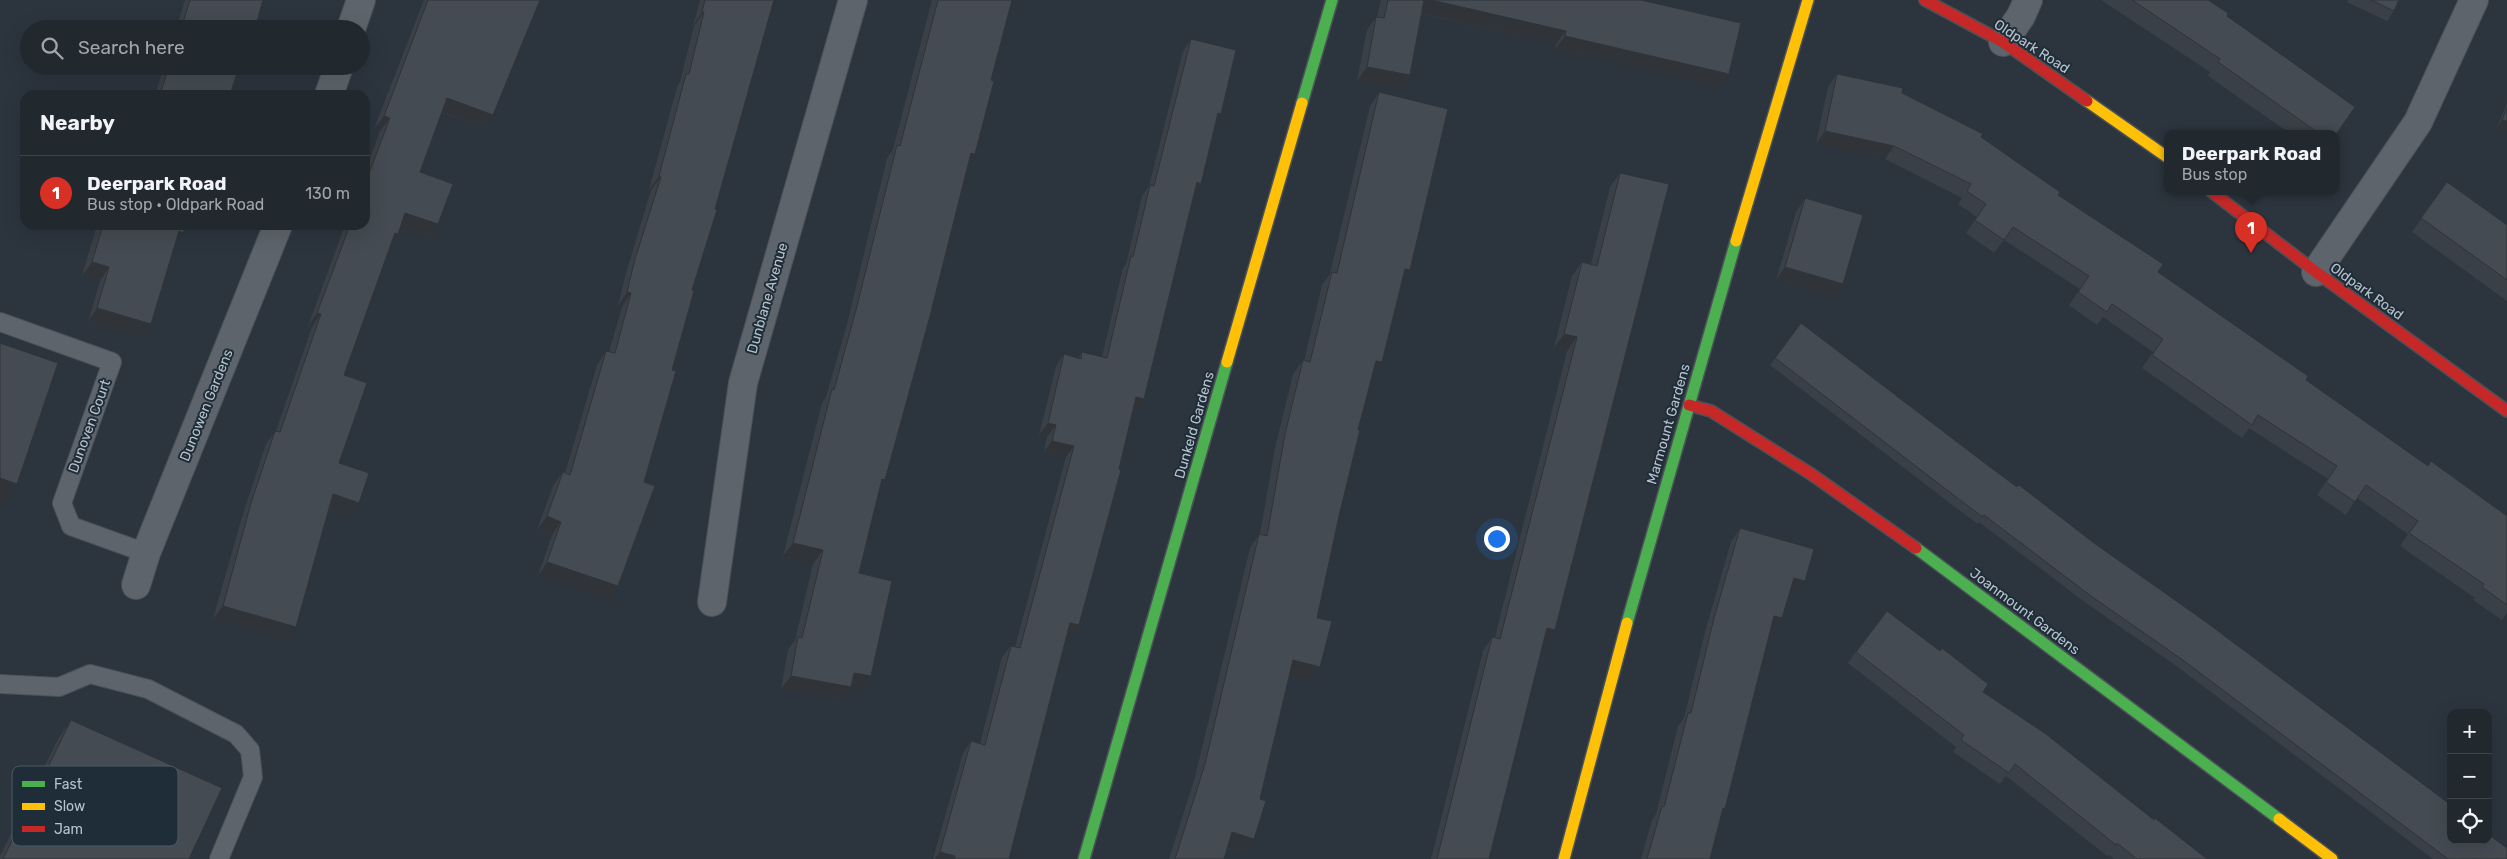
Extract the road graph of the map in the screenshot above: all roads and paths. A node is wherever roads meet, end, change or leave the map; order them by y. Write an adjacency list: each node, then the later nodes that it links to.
1 (361, 0): 8 (street)
2 (853, 0): 21 (street, Dunblane Avenue)
3 (1332, 0): 24 (street, Dunkeld Gardens)
4 (1808, 0): 17 (street, Marmount Gardens)
5 (1925, 0): 9 (street, Oldpark Road)
6 (2028, 0): 9 (street)
7 (2474, 0): 15 (street)
8 (355, 20)
9 (2003, 42): 12 (street, Oldpark Road)
10 (336, 75): 11 (street)
11 (331, 90)
12 (2164, 155)
13 (2216, 195): 15 (street, Oldpark Road)
14 (276, 230): 19 (street, Dunowen Gardens)
15 (2316, 272): 18 (street, Oldpark Road)
16 (0, 322): 19 (lane, Dunoven Court)
17 (1689, 405): 25 (street, Marmount Gardens); 26 (street, Joanmount Gardens)
18 (2507, 411)
19 (146, 553): 20 (street, Dunowen Gardens)
20 (136, 585)
21 (712, 602)
22 (0, 684): 23 (lane)
23 (219, 859)
24 (1084, 859)
25 (1564, 859)
26 (2332, 859)

